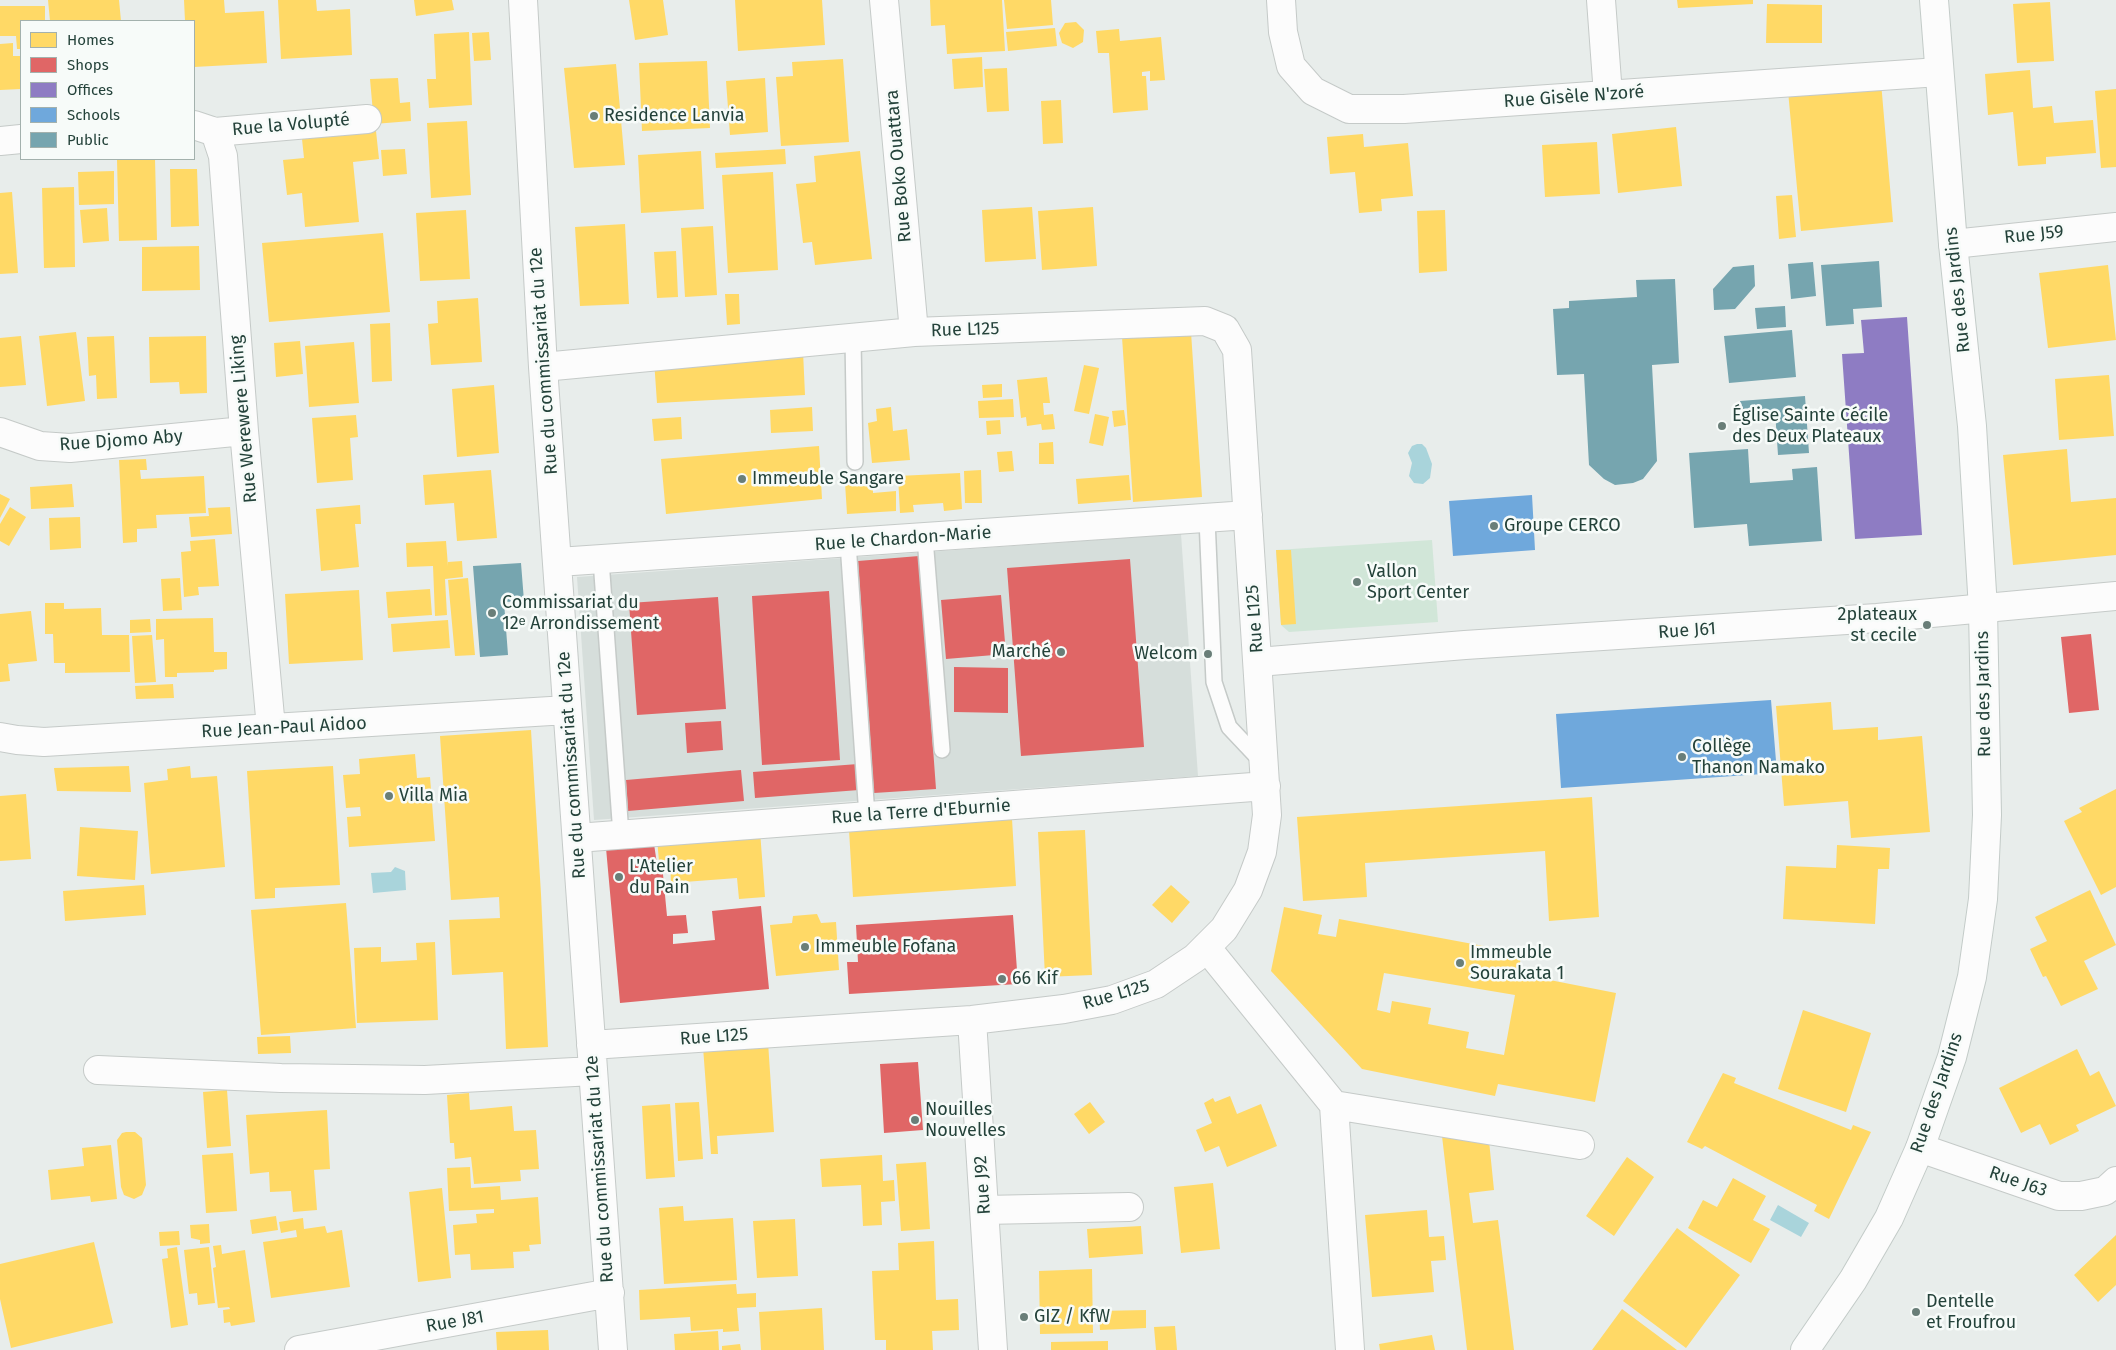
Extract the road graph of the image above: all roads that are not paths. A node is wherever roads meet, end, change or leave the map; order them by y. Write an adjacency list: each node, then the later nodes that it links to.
1 (523, 0): 16 (street, Rue du commissariat du 12e)
2 (884, 0): 14 (street, Rue Boko Ouattara)
3 (1281, 0): 7 (street, Rue Gisèle N'zoré)
4 (1601, 0): 7 (street)
5 (1934, 0): 6 (street, Rue des Jardins)
6 (1939, 72): 7 (street, Rue Gisèle N'zoré); 13 (street, Rue des Jardins)
7 (1608, 95)
8 (367, 119): 9 (street, Rue la Volupté)
9 (204, 128): 17 (street, Rue Werewere Liking)
10 (20, 139): 11 (street)
11 (0, 141)
12 (2116, 227): 13 (street, Rue J59)
13 (1953, 244): 27 (street, Rue des Jardins)
14 (914, 332): 15 (street, Rue L125); 20 (street, Rue L125)
15 (853, 338): 16 (street, Rue L125); 19 (lane)
16 (543, 367): 25 (street, Rue du commissariat du 12e)
17 (244, 431): 18 (street, Rue Djomo Aby); 30 (street, Rue Werewere Liking)
18 (0, 432)
19 (856, 462)
20 (1248, 516): 21 (street, Rue le Chardon-Marie); 28 (street, Rue L125)
21 (1207, 519): 22 (street, Rue le Chardon-Marie); 33 (lane)
22 (925, 538): 23 (street, Rue le Chardon-Marie); 32 (lane)
23 (848, 543): 24 (street, Rue le Chardon-Marie); 34 (lane)
24 (600, 560): 25 (street, Rue le Chardon-Marie); 35 (lane)
25 (558, 562): 29 (street, Rue du commissariat du 12e)
26 (2116, 596): 27 (street, Rue J61)
27 (1983, 609): 28 (street, Rue J61); 43 (street, Rue des Jardins)
28 (1258, 662): 33 (street, Rue L125)
29 (567, 710): 30 (street, Rue Jean-Paul Aidoo); 36 (street, Rue du commissariat du 12e)
30 (271, 728): 31 (street, Rue Jean-Paul Aidoo)
31 (0, 737)
32 (942, 750)
33 (1265, 775): 34 (street, Rue la Terre d'Eburnie); 37 (street, Rue L125)
34 (868, 816): 35 (street, Rue la Terre d'Eburnie)
35 (621, 834): 36 (street, Rue la Terre d'Eburnie)
36 (577, 838): 39 (street, Rue du commissariat du 12e)
37 (1206, 947): 38 (street, Rue L125); 41 (street)
38 (972, 1020): 39 (street, Rue L125); 46 (street, Rue J92)
39 (592, 1058): 40 (street, Rue L125); 47 (street, Rue du commissariat du 12e)
40 (98, 1070)
41 (1334, 1105): 42 (street); 51 (street)
42 (1580, 1144)
43 (1920, 1148): 44 (street, Rue J63); 52 (street, Rue des Jardins)
44 (2116, 1181)
45 (1129, 1207): 46 (street)
46 (984, 1210): 50 (street, Rue J92)
47 (610, 1293): 48 (street, Rue J81); 49 (street, Rue du commissariat du 12e)
48 (300, 1350)
49 (613, 1350)
50 (993, 1350)
51 (1350, 1350)
52 (1805, 1350)

